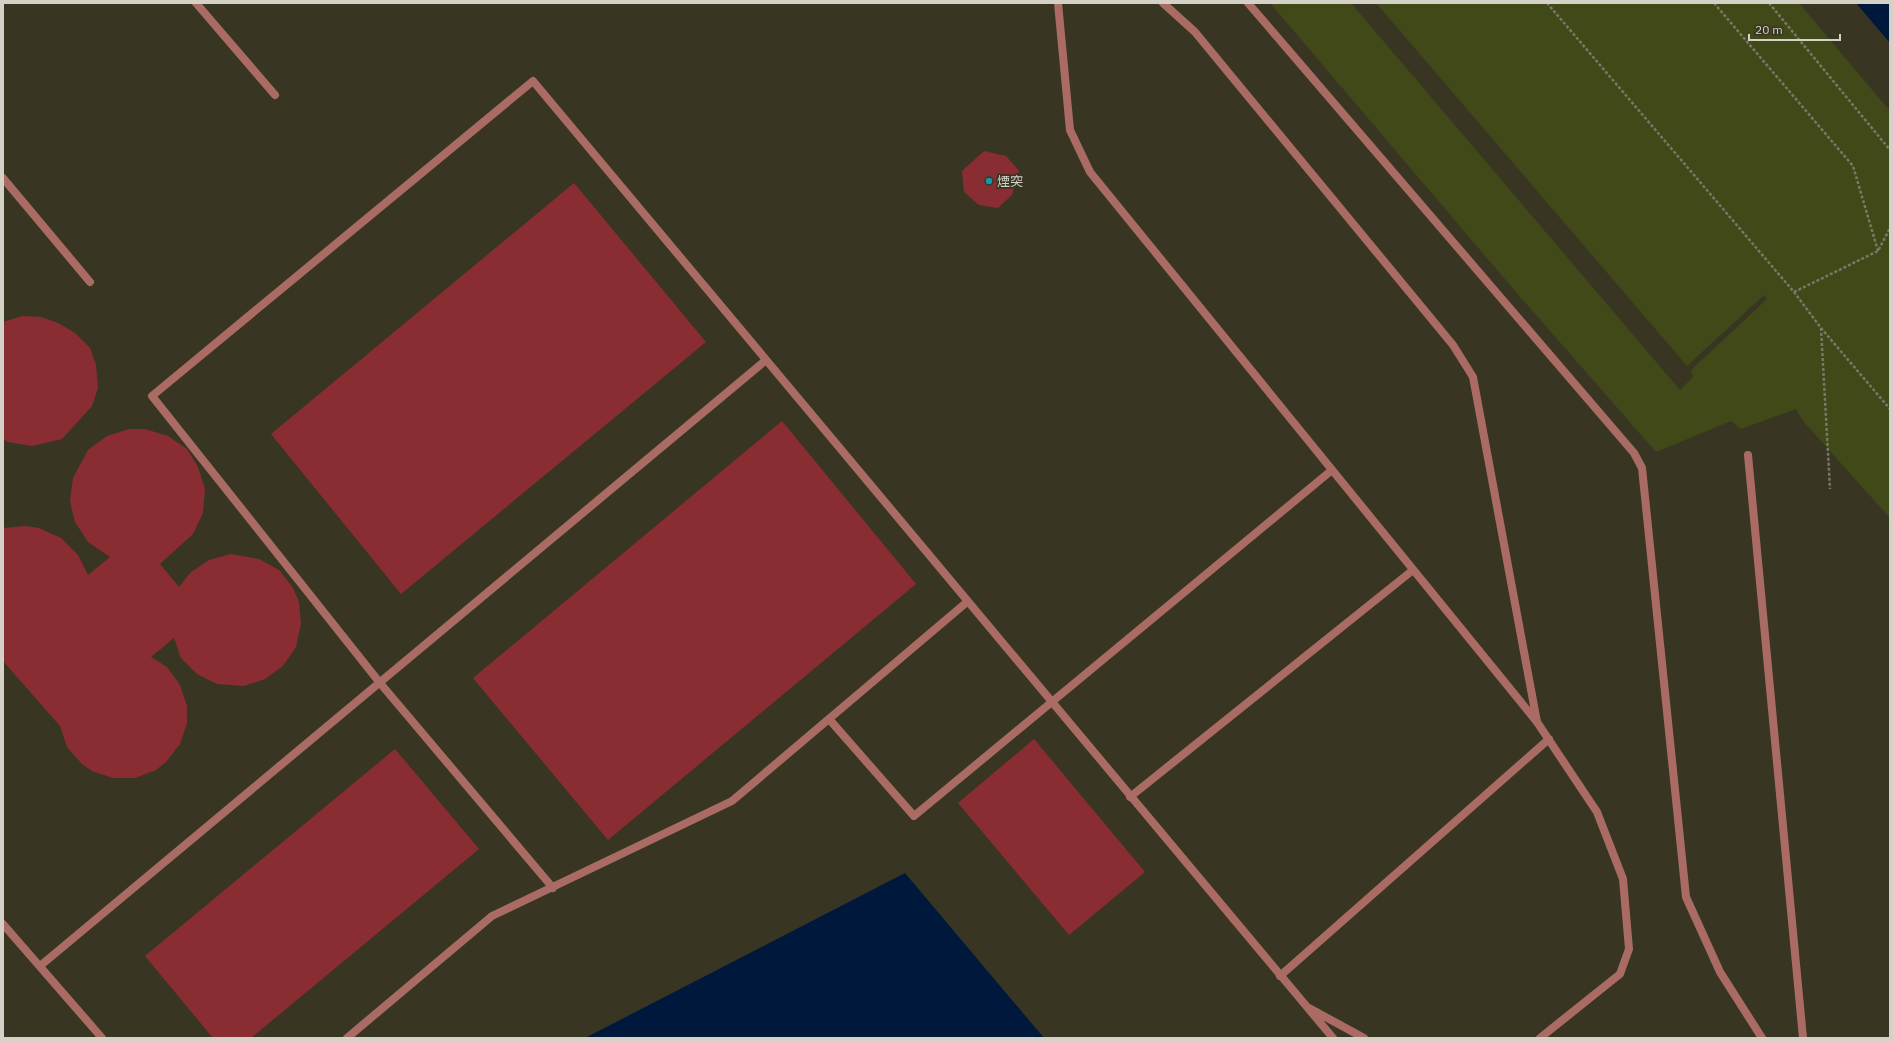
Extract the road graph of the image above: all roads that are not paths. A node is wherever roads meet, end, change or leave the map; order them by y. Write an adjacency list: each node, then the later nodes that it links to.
1 (196, 3): 5 (lane)
2 (1058, 3): 10 (lane)
3 (1163, 3): 16 (lane)
4 (1248, 3): 29 (lane)
5 (275, 95)
6 (3, 178): 7 (lane)
7 (90, 282)
8 (766, 360): 12 (lane); 13 (lane); 13 (lane)
9 (1748, 455): 30 (lane)
10 (1332, 470): 11 (lane); 14 (lane)
11 (1413, 570): 16 (lane); 18 (lane)
12 (967, 602): 14 (lane); 15 (lane)
13 (380, 683): 19 (lane); 21 (lane)
14 (1051, 702): 15 (lane); 18 (lane)
15 (829, 719): 19 (lane)
16 (1537, 722): 17 (lane)
17 (1548, 739): 22 (lane); 28 (lane)
18 (1130, 797): 22 (lane)
19 (553, 888): 25 (lane)
20 (3, 924): 21 (lane)
21 (40, 966): 24 (lane)
22 (1280, 976): 23 (lane)
23 (1304, 1006): 26 (lane); 27 (lane)
24 (102, 1038)
25 (347, 1038)
26 (1332, 1038)
27 (1364, 1038)
28 (1540, 1038)
29 (1762, 1038)
30 (1803, 1038)

